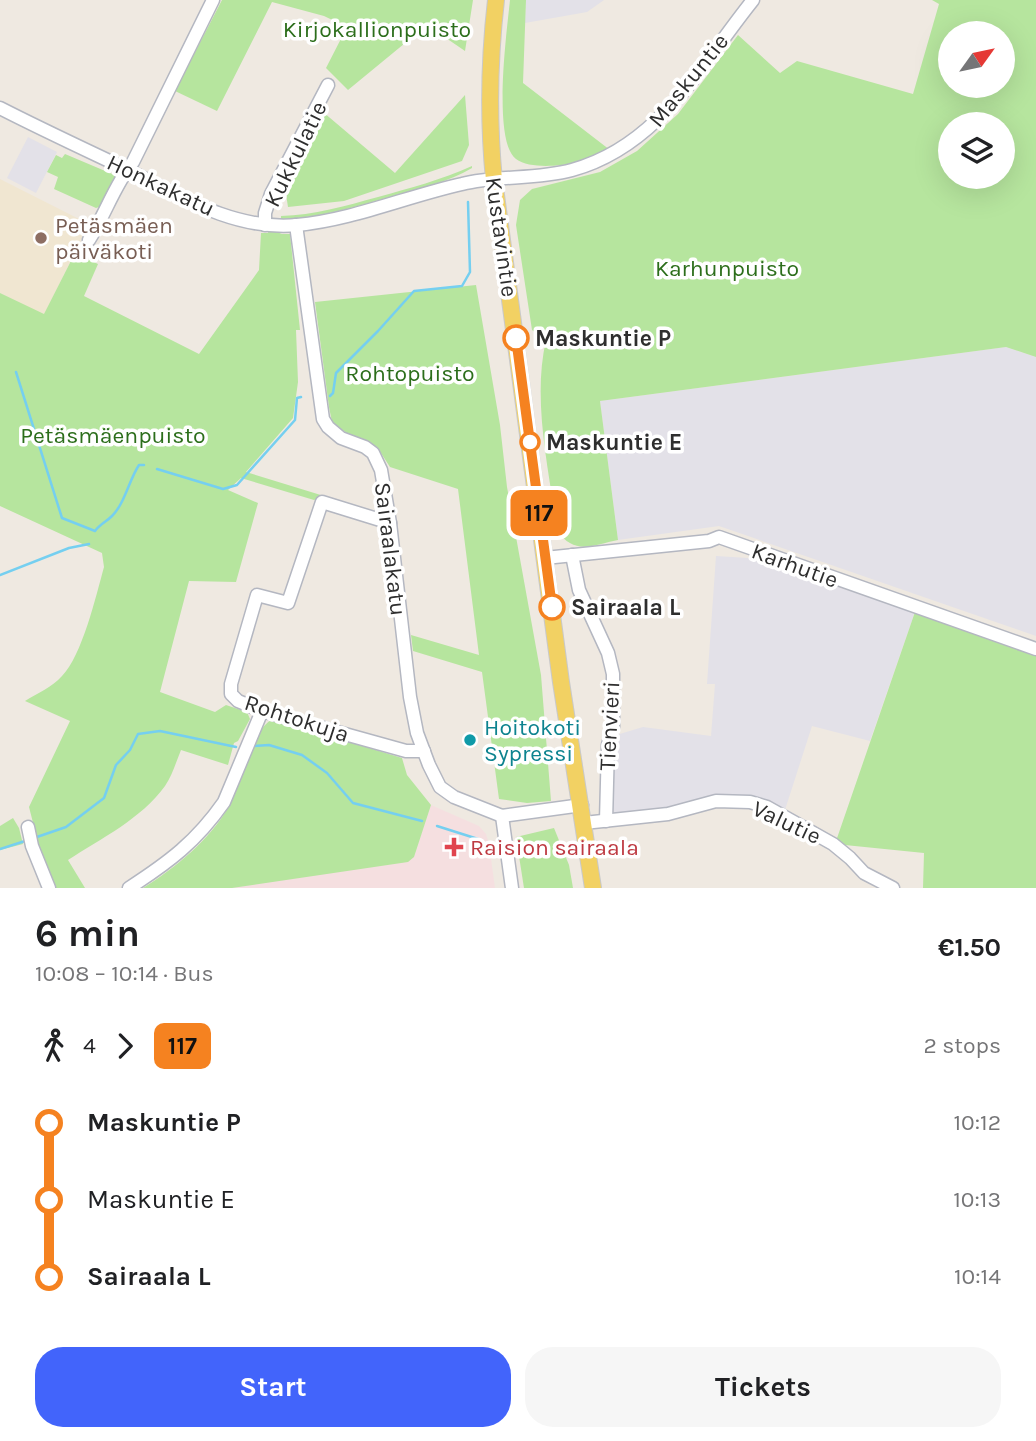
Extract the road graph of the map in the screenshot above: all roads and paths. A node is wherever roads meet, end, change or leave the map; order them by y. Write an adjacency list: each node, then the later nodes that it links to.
1 (213, 0): 6 (street)
2 (496, 0): 7 (main road, Kustavintie)
3 (753, 0): 7 (street, Maskuntie)
4 (328, 85): 8 (street, Kukkulatie)
5 (0, 108): 6 (street, Honkakatu)
6 (127, 170): 8 (street, Honkakatu); 10 (street)
7 (494, 180): 9 (street, Honkakatu); 13 (main road, Kustavintie)
8 (265, 225): 9 (street, Honkakatu)
9 (296, 225): 11 (street, Sairaalakatu)
10 (89, 240)
11 (390, 523): 15 (street, Rohtokuja); 16 (street, Sairaalakatu)
12 (572, 555): 13 (street, Karhutie); 14 (street, Karhutie); 19 (street, Tienvieri)
13 (545, 558): 17 (main road, Kustavintie)
14 (1036, 649)
15 (262, 711): 16 (street, Rohtokuja); 23 (street)
16 (424, 751): 18 (street, Sairaalakatu)
17 (582, 805): 18 (street); 20 (main road, Kustavintie)
18 (502, 816): 24 (street)
19 (606, 821): 20 (street, Valutie); 26 (street, Valutie)
20 (584, 822): 25 (main road, Kustavintie)
21 (28, 827): 22 (street)
22 (49, 888)
23 (129, 888)
24 (512, 888)
25 (593, 888)
26 (893, 888)

